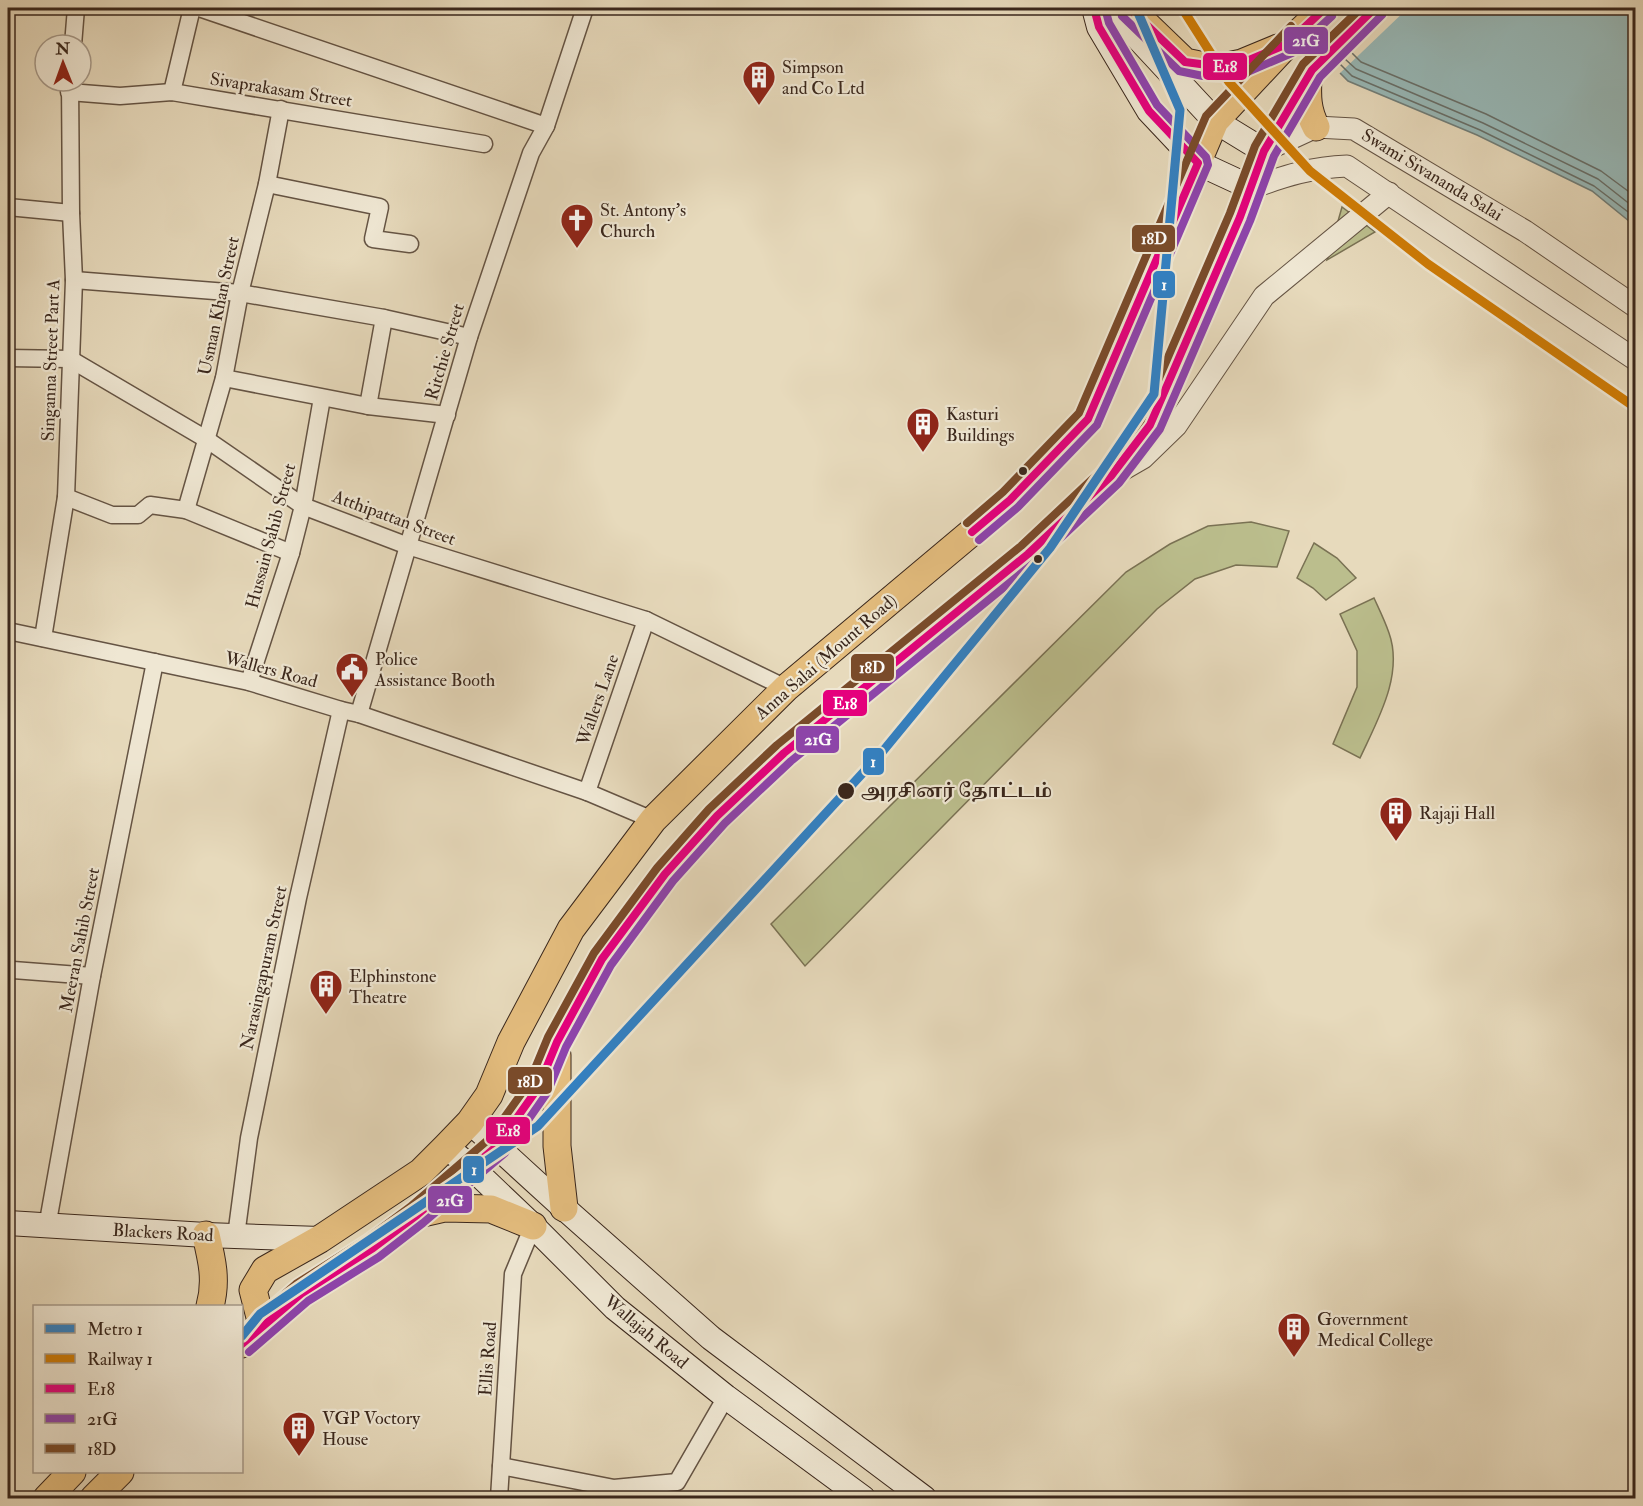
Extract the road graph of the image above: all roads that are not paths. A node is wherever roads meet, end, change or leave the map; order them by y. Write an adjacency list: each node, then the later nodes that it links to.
1 (76, 8): 10 (street)
2 (192, 8): 14 (street)
3 (199, 8): 18 (street)
4 (585, 8): 18 (street, Ritchie Street)
5 (1094, 8): 22 (main road)
6 (1110, 8): 17 (main road)
7 (1128, 8): 11 (main road)
8 (1325, 8): 11 (main road, Anna Salai (Mount Road))
9 (1375, 8): 12 (main road)
10 (74, 33)
11 (1287, 44): 17 (main road, Anna Salai (Mount Road))
12 (1310, 73): 19 (main road); 21 (main road)
13 (93, 91): 14 (street, Sivaprakasam Street)
14 (172, 92): 16 (street, Sivaprakasam Street)
15 (69, 93): 27 (street, Singanna Street Part A)
16 (281, 109): 20 (street, Sivaprakasam Street); 23 (street, Usman Khan Street)
17 (1215, 121): 21 (main road); 22 (main road, Anna Salai (Mount Road))
18 (546, 126): 33 (street, Ritchie Street)
19 (1316, 127): 21 (street, Swami Sivananda Salai); 31 (street, Swami Sivananda Salai)
20 (484, 144)
21 (1264, 151): 24 (main road)
22 (1198, 163): 24 (main road); 53 (main road, Anna Salai (Mount Road))
23 (267, 184): 28 (street); 30 (street, Usman Khan Street)
24 (1252, 188): 25 (street, Swami Sivananda Salai); 42 (main road)
25 (1389, 192): 36 (street, Swami Sivananda Salai); 42 (street)
26 (8, 207): 27 (street)
27 (71, 213): 29 (street, Singanna Street Part A)
28 (410, 244)
29 (74, 280): 30 (street); 35 (street, Singanna Street Part A)
30 (240, 293): 32 (street); 37 (street, Usman Khan Street)
31 (1635, 307)
32 (384, 318): 33 (street); 39 (street)
33 (469, 337): 40 (street, Ritchie Street)
34 (8, 358): 35 (street, Atthipattan Street)
35 (70, 359): 41 (street, Atthipattan Street); 43 (street, Singanna Street Part A)
36 (1635, 360)
37 (224, 378): 38 (street); 41 (street, Usman Khan Street)
38 (322, 398): 39 (street); 44 (street, Hussain Sahib Street)
39 (368, 406): 40 (street)
40 (447, 415): 46 (street, Ritchie Street)
41 (206, 439): 44 (street, Atthipattan Street); 45 (street, Usman Khan Street)
42 (1108, 479): 60 (main road)
43 (66, 497): 45 (street); 50 (street, Singanna Street Part A)
44 (303, 506): 46 (street, Atthipattan Street); 47 (street, Hussain Sahib Street)
45 (186, 510): 47 (street)
46 (408, 546): 48 (street, Atthipattan Street); 55 (street, Ritchie Street)
47 (291, 553): 52 (street, Hussain Sahib Street)
48 (646, 620): 53 (street, Atthipattan Street); 56 (street, Wallers Lane)
49 (8, 631): 50 (street, Wallers Road)
50 (44, 638): 51 (street, Wallers Road)
51 (155, 662): 52 (street, Wallers Road); 59 (street, Meeran Sahib Street)
52 (249, 682): 54 (street, Wallers Road)
53 (786, 688): 57 (main road, Anna Salai (Mount Road))
54 (341, 710): 55 (street, Wallers Road); 71 (street, Narasingapuram Street)
55 (359, 714): 56 (street, Wallers Road)
56 (587, 792): 57 (street, Wallers Road)
57 (653, 820): 61 (main road, Anna Salai (Mount Road))
58 (13, 970): 59 (street)
59 (92, 976): 69 (street, Meeran Sahib Street)
60 (557, 1042): 62 (main road); 65 (main road)
61 (470, 1122): 62 (main road, Wallajah Road); 63 (main road, Anna Salai (Mount Road))
62 (497, 1146): 64 (main road); 65 (main road, Wallajah Road)
63 (446, 1147): 64 (main road, Wallajah Road); 72 (main road, Anna Salai (Mount Road))
64 (471, 1167): 66 (main road); 68 (main road, Wallajah Road)
65 (564, 1208): 83 (main road, Wallajah Road)
66 (417, 1215): 68 (main road); 74 (main road)
67 (8, 1223): 69 (main road, Blackers Road)
68 (533, 1226): 75 (main road, Wallajah Road); 76 (street, Ellis Road)
69 (47, 1227): 70 (main road, Blackers Road)
70 (206, 1235): 71 (main road, Blackers Road); 73 (main road)
71 (236, 1236): 72 (main road, Blackers Road)
72 (320, 1239): 74 (main road, Anna Salai (Mount Road))
73 (210, 1305)
74 (248, 1336)
75 (726, 1397): 76 (street); 82 (main road, Wallajah Road)
76 (501, 1466): 81 (street, Ellis Road)
77 (71, 1473): 79 (main road)
78 (119, 1473): 80 (main road)
79 (47, 1498)
80 (94, 1498)
81 (499, 1498)
82 (863, 1498)
83 (924, 1498)

